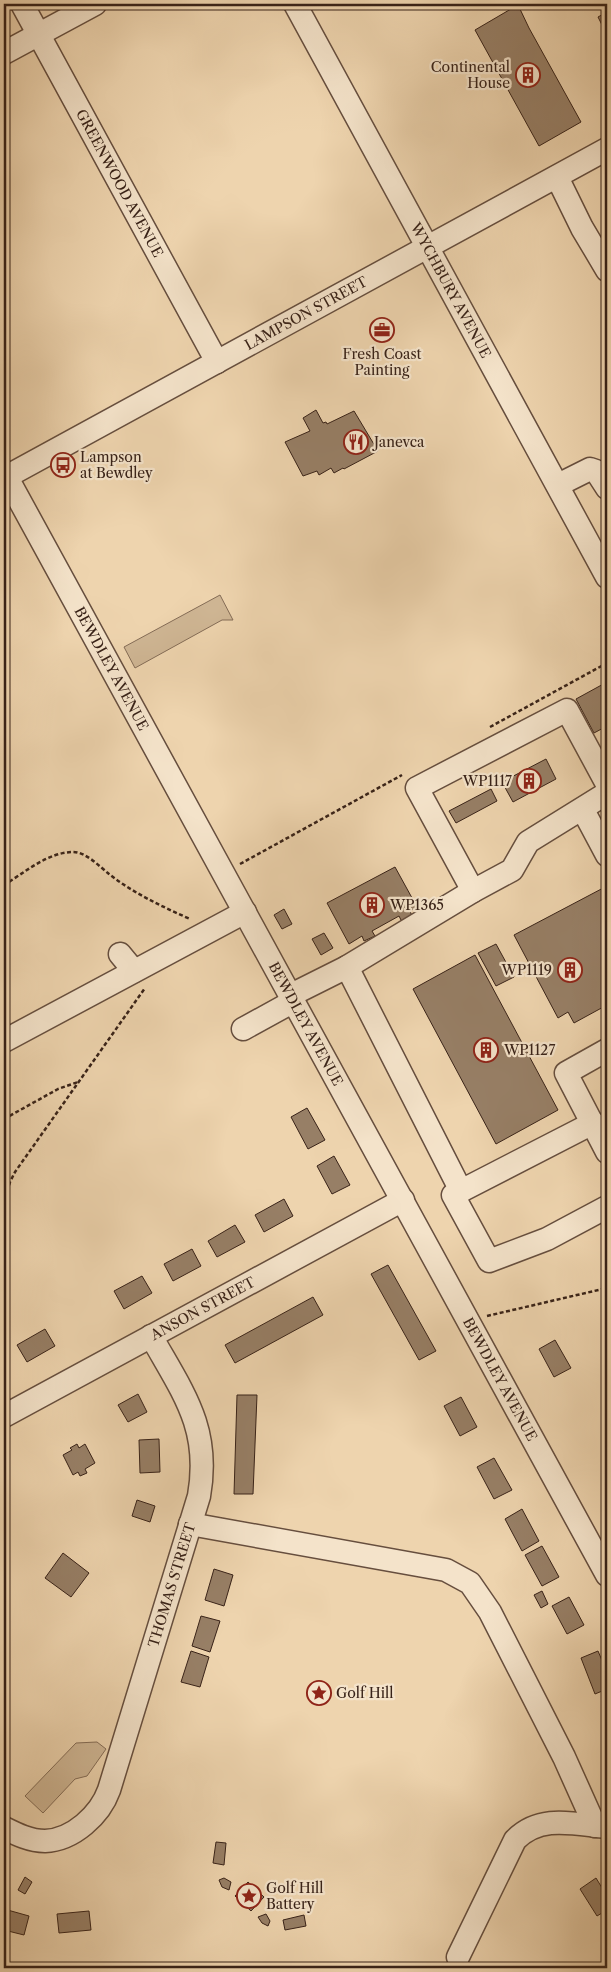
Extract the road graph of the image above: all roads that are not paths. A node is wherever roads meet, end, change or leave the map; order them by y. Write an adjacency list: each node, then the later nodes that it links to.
1 (22, 4): 4 (street, GREENWOOD AVENUE)
2 (95, 4): 4 (street)
3 (295, 4): 8 (street, WYCHBURY AVENUE)
4 (38, 34): 5 (street); 10 (street, GREENWOOD AVENUE)
5 (4, 53)
6 (607, 149): 7 (street, LAMPSON STREET)
7 (557, 177): 8 (street, LAMPSON STREET); 9 (street)
8 (428, 247): 10 (street, LAMPSON STREET); 12 (street, WYCHBURY AVENUE)
9 (607, 270)
10 (217, 362): 11 (street, LAMPSON STREET)
11 (5, 476): 20 (street, BEWDLEY AVENUE)
12 (558, 485): 13 (street); 14 (street, WYCHBURY AVENUE)
13 (607, 488)
14 (607, 576)
15 (607, 784): 19 (street)
16 (607, 793): 17 (street)
17 (583, 810): 18 (street); 19 (street)
18 (607, 855)
19 (473, 891): 21 (street)
20 (245, 912): 22 (street, BEWDLEY AVENUE); 24 (street)
21 (347, 967): 22 (street); 28 (street)
22 (292, 998): 23 (street); 29 (street, BEWDLEY AVENUE)
23 (243, 1029)
24 (4, 1041)
25 (607, 1050): 26 (street)
26 (593, 1123): 27 (street); 28 (street)
27 (607, 1152)
28 (461, 1191): 30 (street)
29 (403, 1200): 31 (street, ANSON STREET); 34 (street, BEWDLEY AVENUE)
30 (607, 1207)
31 (151, 1336): 32 (street, ANSON STREET); 33 (street, THOMAS STREET)
32 (4, 1416)
33 (190, 1524): 35 (street); 36 (street, THOMAS STREET)
34 (607, 1575)
35 (601, 1826): 37 (street)
36 (4, 1828)
37 (458, 1957)

